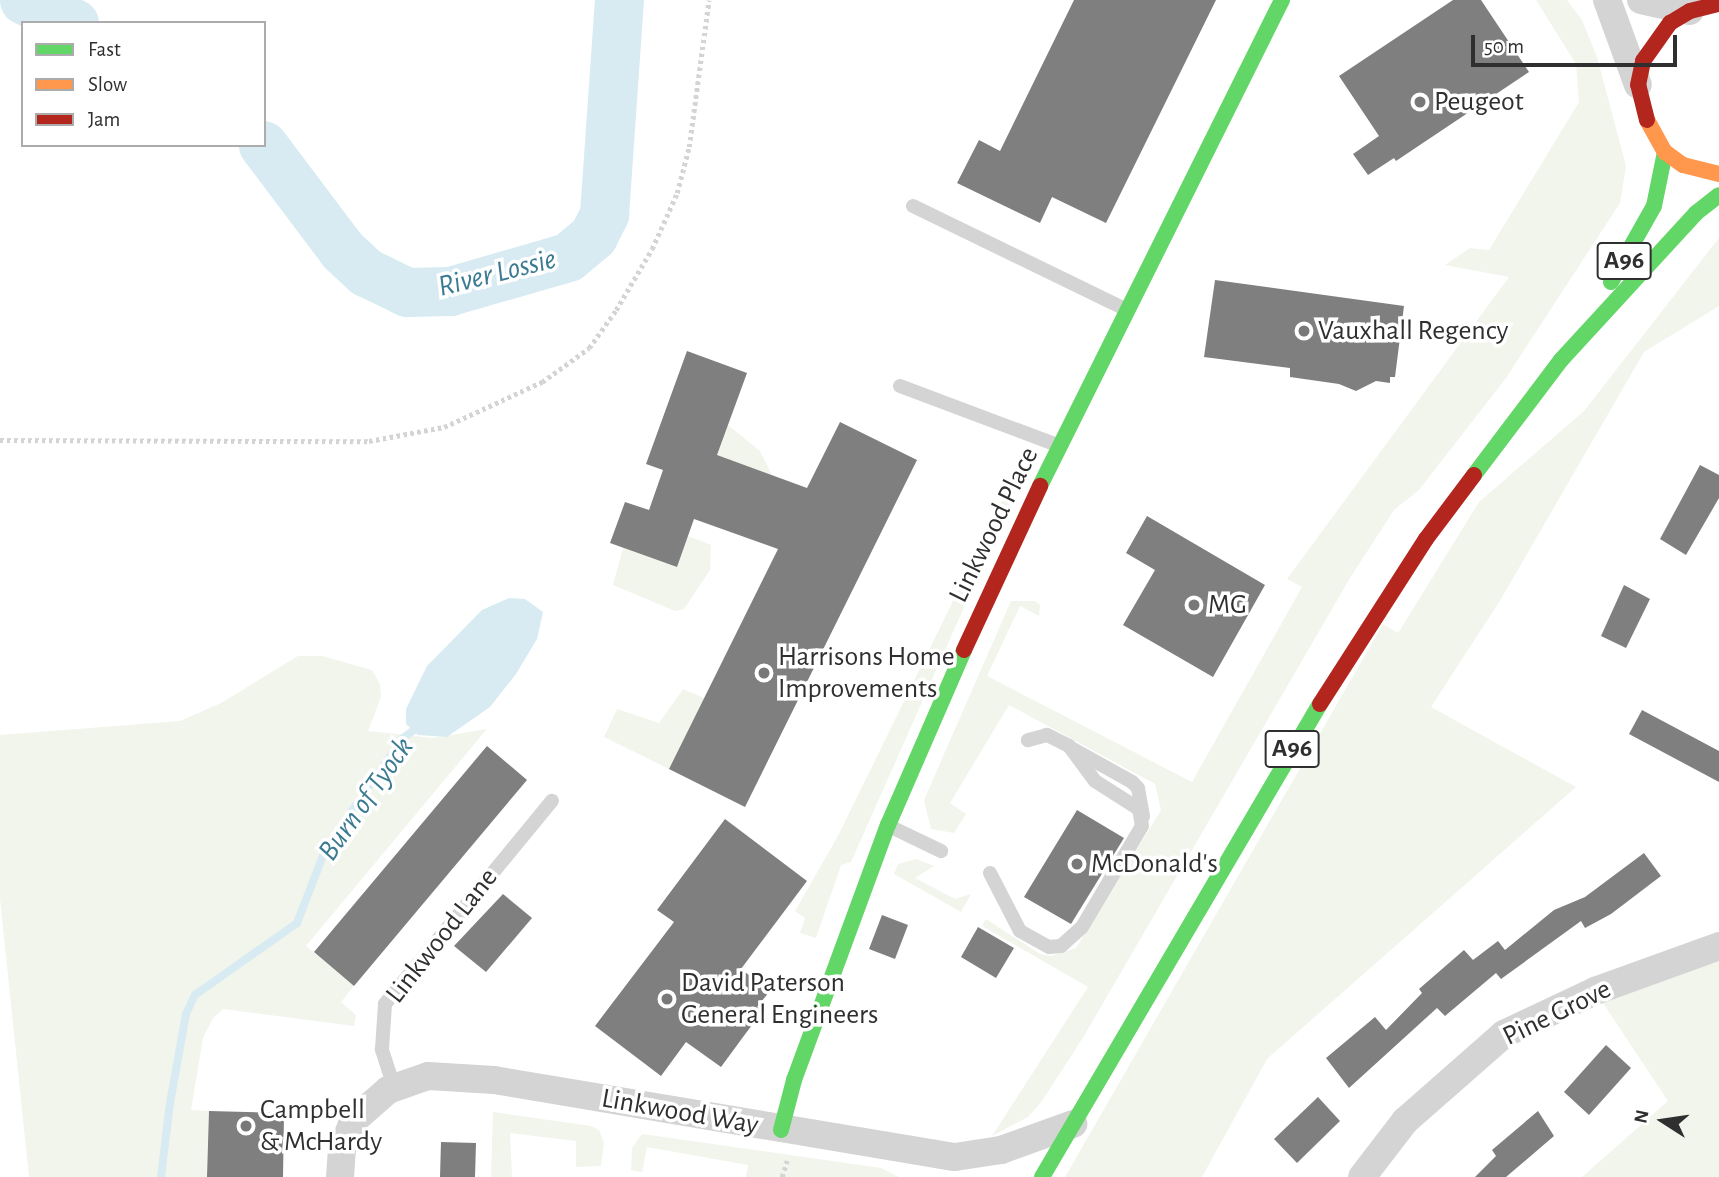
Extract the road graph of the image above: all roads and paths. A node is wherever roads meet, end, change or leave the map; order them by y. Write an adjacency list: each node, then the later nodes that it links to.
1 (709, 0): 14 (path)
2 (1282, 0): 11 (main road, Linkwood Place)
3 (1607, 0): 6 (street)
4 (1641, 0): 5 (street)
5 (1709, 5): 6 (main road)
6 (1639, 85): 7 (main road)
7 (1665, 152): 8 (main road); 12 (main road, A96)
8 (1719, 174)
9 (1719, 195): 12 (main road, A96)
10 (913, 206): 11 (lane)
11 (1128, 310): 15 (main road, Linkwood Place)
12 (1561, 360): 23 (main road, A96)
13 (900, 386): 15 (lane)
14 (0, 440)
15 (1062, 446): 18 (main road, Linkwood Place)
16 (1028, 740): 20 (lane)
17 (552, 801): 22 (lane, Linkwood Lane)
18 (888, 825): 19 (lane); 24 (main road, Linkwood Place)
19 (941, 851)
20 (990, 873)
21 (1719, 946): 29 (street, Pine Grove)
22 (394, 1087): 24 (street, Linkwood Way); 26 (street, Linkwood Way)
23 (1073, 1124): 25 (street, Linkwood Way); 28 (main road, A96)
24 (781, 1130): 25 (street, Linkwood Way)
25 (899, 1151): 27 (street)
26 (340, 1177)
27 (940, 1177)
28 (1042, 1177)
29 (1362, 1177)

